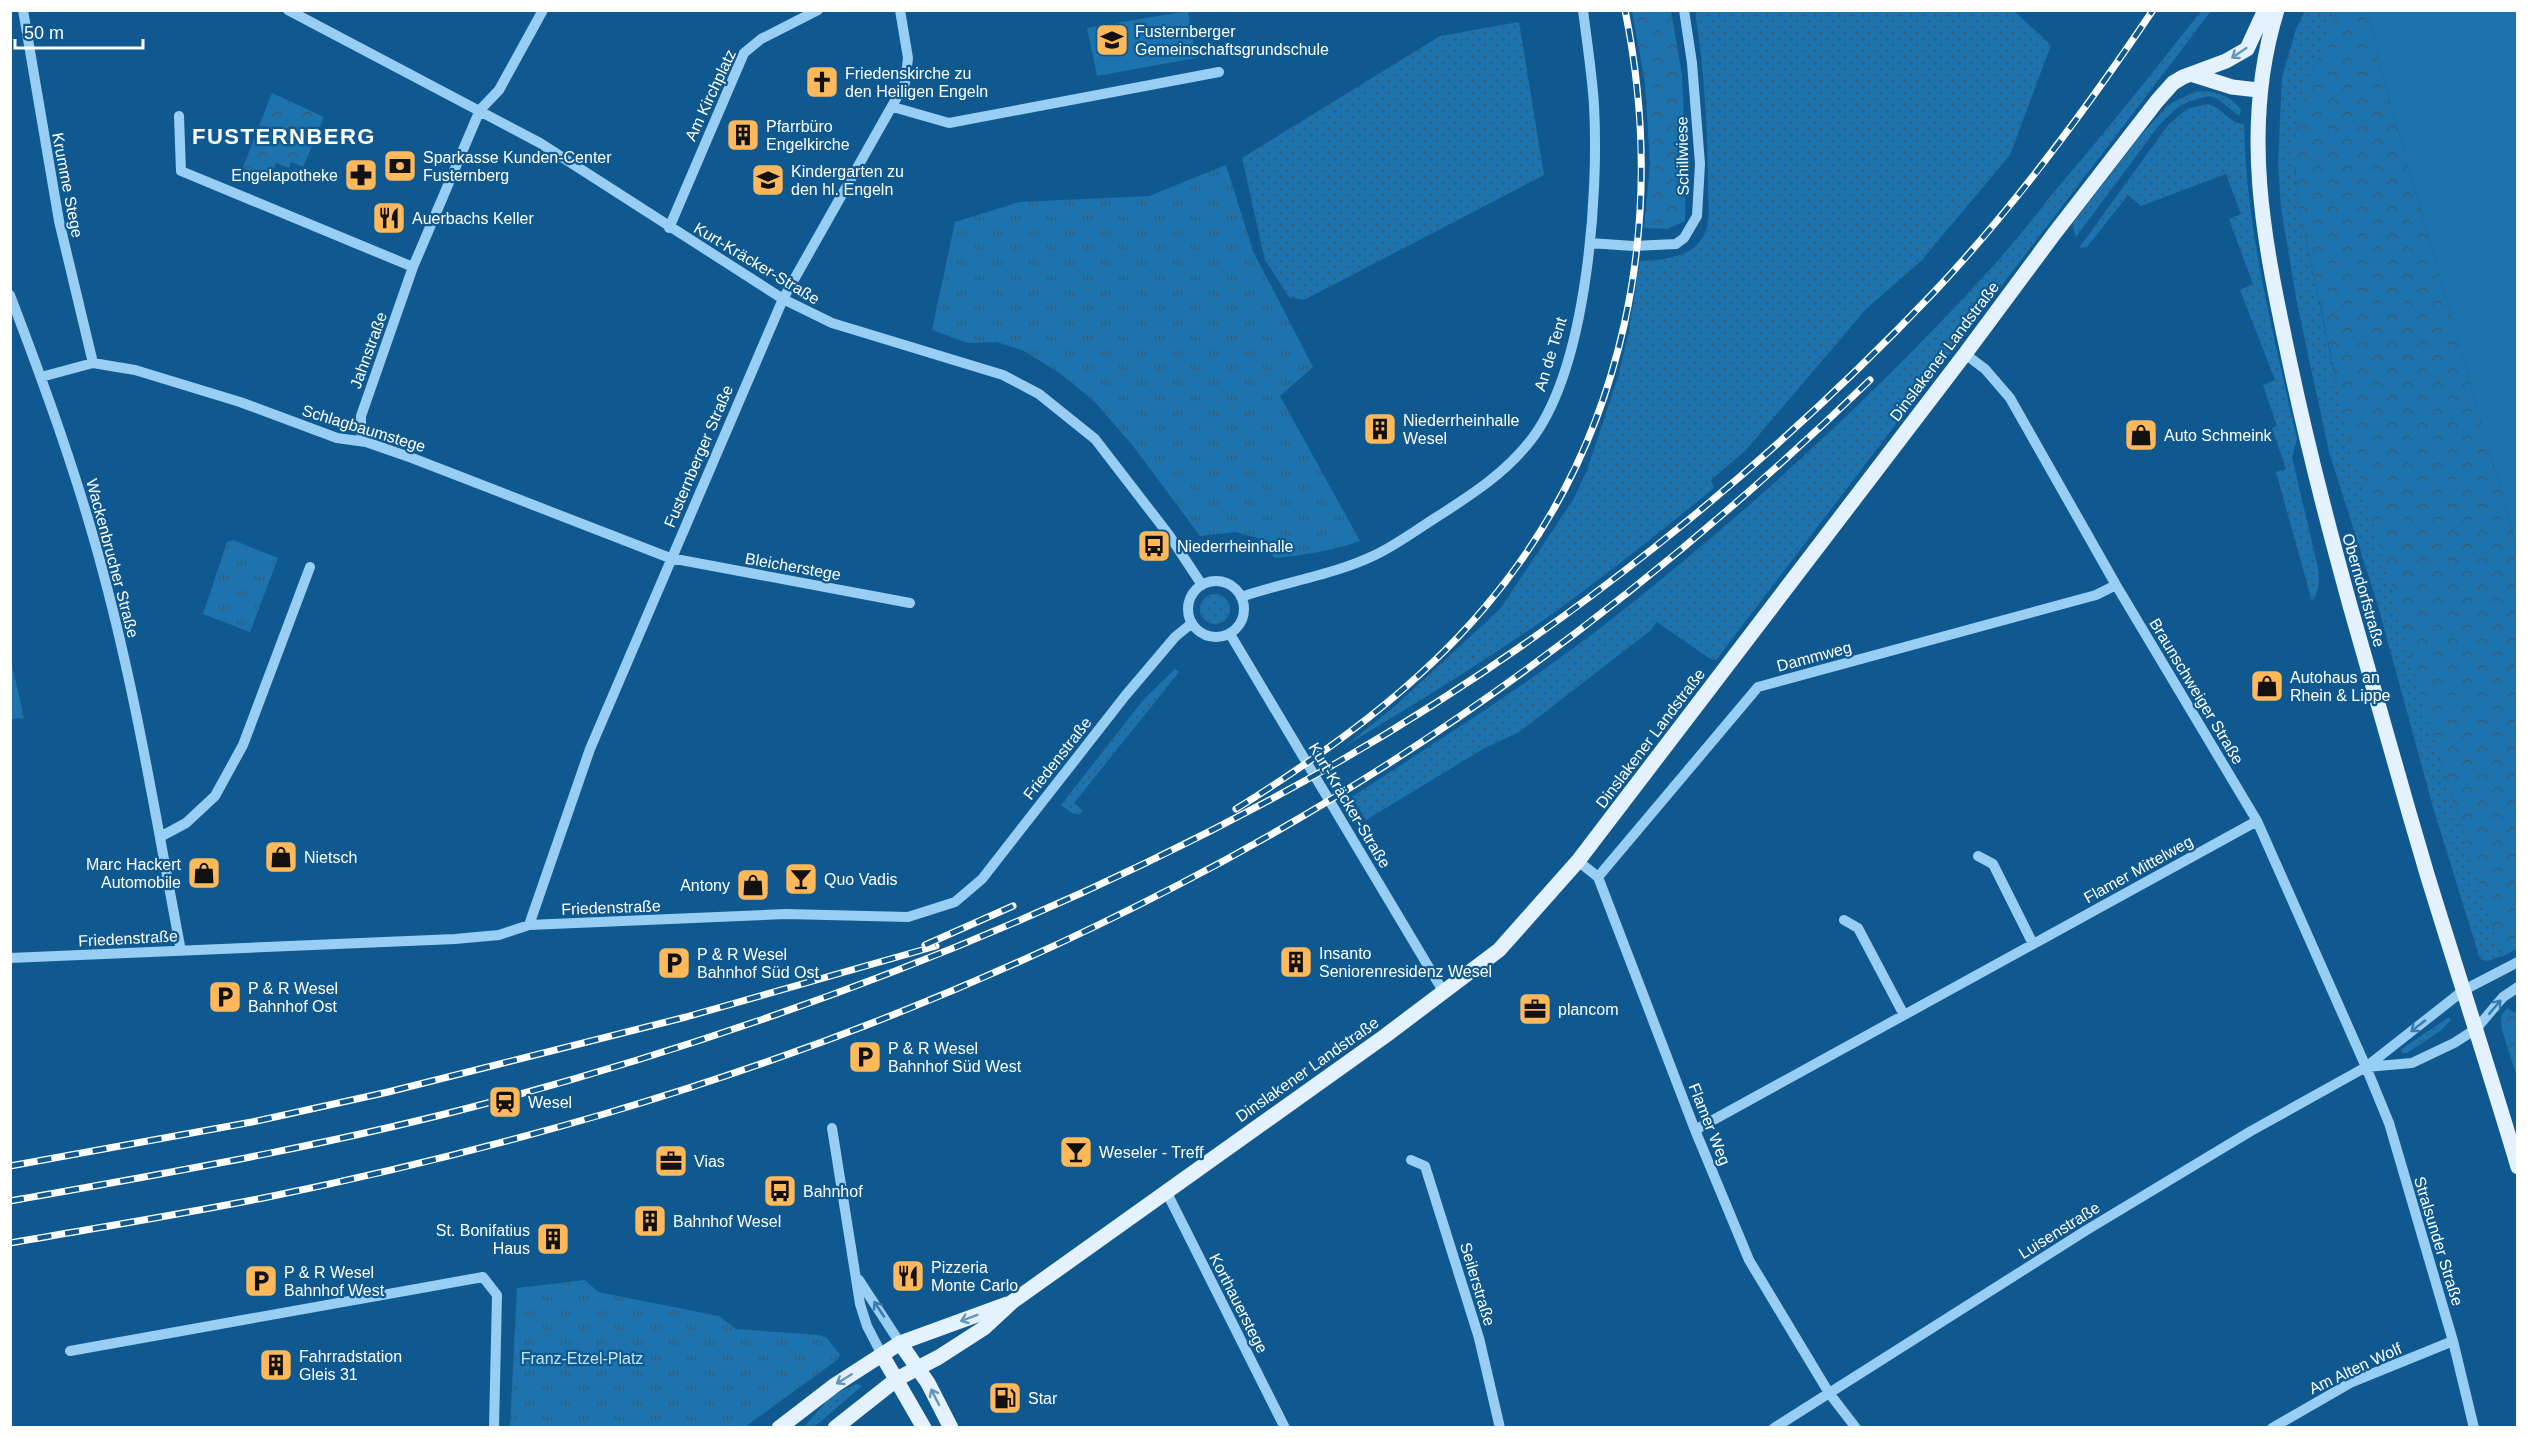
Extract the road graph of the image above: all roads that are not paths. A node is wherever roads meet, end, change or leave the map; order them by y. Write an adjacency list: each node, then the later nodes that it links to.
1 (22, 10): 22 (street, Krumme Stege)
2 (288, 10): 14 (street, Kurt-Kräcker-Straße)
3 (543, 10): 14 (street, Jahnstraße)
4 (818, 10): 16 (street, Am Kirchplatz)
5 (900, 10): 13 (street, Fusternberger Straße)
6 (1583, 10): 17 (street, An de Tent)
7 (1684, 10): 17 (street, Schillwiese)
8 (2265, 10): 11 (main road, Dinslakener Landstraße, one-way to 11)
9 (2277, 10): 12 (main road, Oberndorfstraße)
10 (1219, 72): 13 (street)
11 (2194, 75): 12 (main road); 21 (main road, Dinslakener Landstraße)
12 (2258, 90): 45 (main road, Oberndorfstraße)
13 (893, 107): 20 (street, Fusternberger Straße)
14 (480, 110): 16 (street, Kurt-Kräcker-Straße); 18 (street, Jahnstraße)
15 (179, 116): 18 (street)
16 (669, 228): 20 (street, Kurt-Kräcker-Straße)
17 (1590, 243): 29 (street, An de Tent)
18 (413, 267): 24 (street, Jahnstraße)
19 (10, 295): 23 (street, Wackenbrucher Straße)
20 (783, 299): 25 (street, Fusternberger Straße); 27 (street, Kurt-Kräcker-Straße)
21 (1965, 354): 28 (street, Braunschweiger Straße); 36 (main road, Dinslakener Landstraße)
22 (93, 363): 23 (street, Schlagbaumstege); 24 (street, Schlagbaumstege)
23 (41, 376): 34 (street, Wackenbrucher Straße)
24 (366, 442): 25 (street, Schlagbaumstege)
25 (670, 558): 30 (street, Bleicherstege); 39 (street, Fusternberger Straße)
26 (310, 567): 34 (street)
27 (1202, 585): 29 (street); 31 (street)
28 (2116, 585): 33 (street, Braunschweiger Straße); 37 (street, Dammweg)
29 (1241, 597): 32 (street)
30 (910, 603)
31 (1192, 623): 32 (street); 39 (street, Friedenstraße)
32 (1230, 634): 46 (street, Kurt-Kräcker-Straße)
33 (2257, 821): 40 (street, Flamer Mittelweg); 49 (street, Braunschweiger Straße)
34 (160, 837): 41 (street, Wackenbrucher Straße)
35 (1978, 856): 40 (street)
36 (1578, 861): 37 (street); 46 (main road, Dinslakener Landstraße)
37 (1598, 877): 51 (street, Flamer Weg)
38 (1844, 920): 47 (street)
39 (529, 925): 41 (street, Friedenstraße)
40 (2033, 944): 47 (street, Flamer Mittelweg)
41 (181, 951): 42 (street, Friedenstraße)
42 (10, 958)
43 (2517, 962): 45 (street, Luisenstraße)
44 (2517, 987): 48 (street, Luisenstraße, one-way to 44)
45 (2464, 990): 48 (main road, Oberndorfstraße); 49 (street, Luisenstraße, one-way to 49)
46 (1443, 992): 54 (main road, Dinslakener Landstraße)
47 (1904, 1015): 51 (street, Flamer Mittelweg)
48 (2476, 1029): 49 (street, Luisenstraße); 53 (main road, Oberndorfstraße)
49 (2366, 1067): 57 (street, Stralsunder Straße); 63 (street, Luisenstraße)
50 (832, 1128): 55 (street)
51 (1695, 1130): 63 (street, Flamer Weg)
52 (1412, 1160): 70 (street, Seilerstraße)
53 (2517, 1167)
54 (1166, 1191): 56 (main road, Dinslakener Landstraße); 69 (street, Korthauerstege)
55 (857, 1277): 58 (street, one-way to 55); 60 (street)
56 (1012, 1302): 58 (main road, Dinslakener Landstraße, one-way to 58); 61 (main road, Dinslakener Landstraße)
57 (2453, 1341): 73 (street, Am Alten Wolf); 74 (street, Stralsunder Straße)
58 (900, 1343): 60 (main road, Dinslakener Landstraße); 61 (main road)
59 (70, 1351): 64 (street)
60 (882, 1355): 62 (main road); 65 (main road, Dinslakener Landstraße, one-way to 65)
61 (917, 1368): 62 (main road, Dinslakener Landstraße); 68 (main road, one-way to 61)
62 (897, 1379): 66 (main road, Dinslakener Landstraße); 67 (main road)
63 (1829, 1393): 71 (street, Luisenstraße); 72 (street, Flamer Weg)
64 (494, 1428)
65 (779, 1428)
66 (835, 1428)
67 (924, 1428)
68 (951, 1428)
69 (1284, 1428)
70 (1500, 1428)
71 (1774, 1428)
72 (1856, 1428)
73 (2272, 1428)
74 (2474, 1428)

